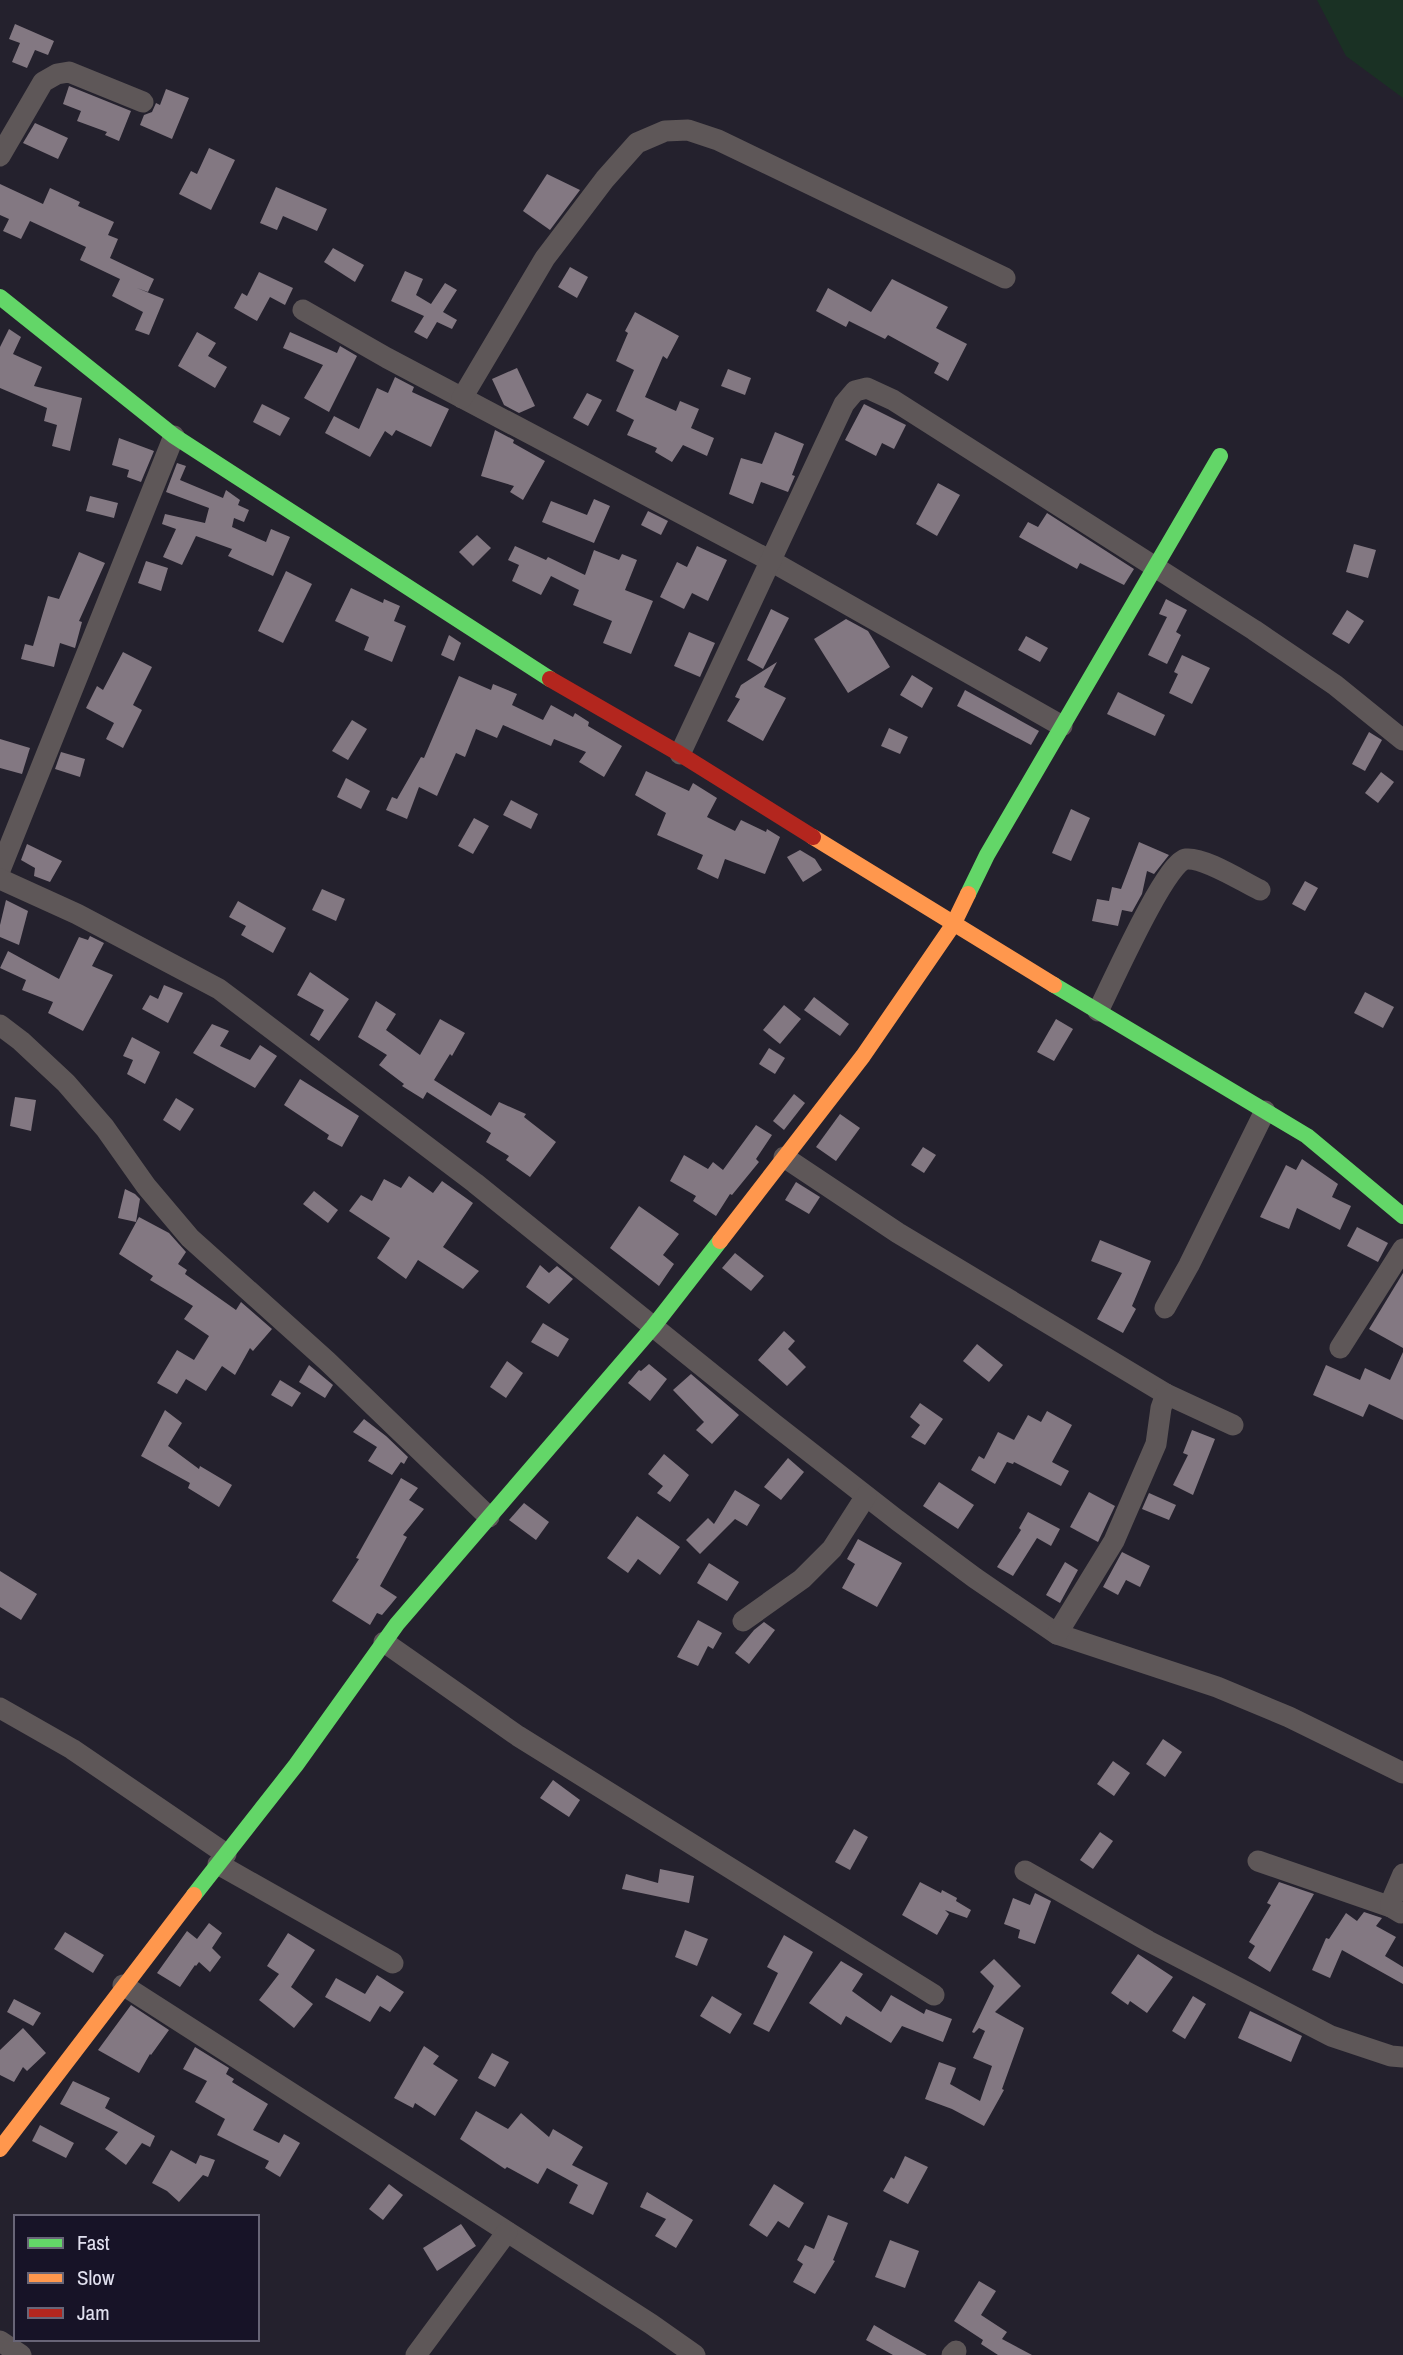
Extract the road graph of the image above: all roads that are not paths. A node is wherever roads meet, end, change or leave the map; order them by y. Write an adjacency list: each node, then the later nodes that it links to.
1 (143, 102): 2 (street)
2 (0, 156)
3 (1006, 278): 6 (street)
4 (0, 297): 7 (street)
5 (303, 310): 6 (street)
6 (462, 398): 9 (street)
7 (174, 436): 13 (street); 14 (street)
8 (1220, 456): 10 (street)
9 (771, 561): 10 (street); 11 (street); 13 (street)
10 (1154, 568): 11 (street); 12 (street)
11 (1062, 726): 17 (street)
12 (1403, 740)
13 (680, 754): 17 (street)
14 (0, 870)
15 (0, 879): 25 (street)
16 (1260, 890): 18 (street)
17 (953, 925): 18 (street); 21 (street)
18 (1098, 1011): 20 (street)
19 (0, 1025): 30 (street)
20 (1265, 1111): 22 (street); 24 (street)
21 (784, 1157): 25 (street); 27 (street)
22 (1403, 1216)
23 (1403, 1249): 26 (street)
24 (1165, 1308)
25 (653, 1327): 29 (street); 30 (street)
26 (1340, 1348)
27 (1166, 1394): 28 (street); 32 (street)
28 (1233, 1425)
29 (866, 1496): 31 (street); 32 (street)
30 (489, 1517): 33 (street)
31 (743, 1621)
32 (1056, 1634): 35 (street)
33 (384, 1643): 36 (street); 43 (street)
34 (0, 1708): 36 (street)
35 (1403, 1773)
36 (222, 1859): 41 (street); 42 (street)
37 (1258, 1861): 40 (street)
38 (1025, 1871): 44 (street)
39 (1403, 1874): 40 (street)
40 (1397, 1911)
41 (393, 1963)
42 (123, 1985): 45 (street); 46 (street)
43 (934, 1996)
44 (1403, 2057)
45 (0, 2149)
46 (507, 2232): 49 (street); 50 (street)
47 (0, 2341): 48 (street)
48 (21, 2355)
49 (416, 2355)
50 (695, 2355)

